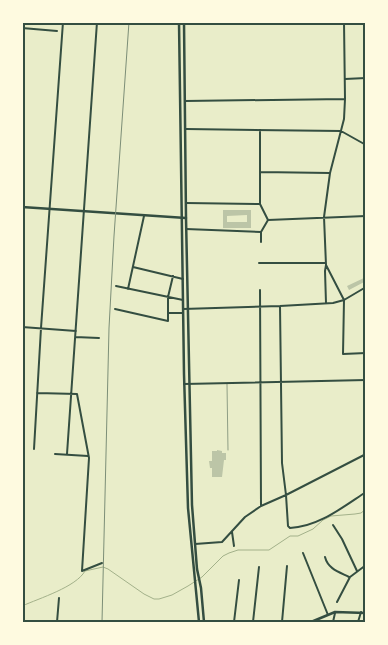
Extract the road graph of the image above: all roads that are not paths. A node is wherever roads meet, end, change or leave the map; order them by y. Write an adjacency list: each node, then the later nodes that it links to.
1 (25, 22): 7 (street)
2 (63, 22): 22 (street)
3 (97, 22): 23 (street)
4 (179, 22): 27 (main road)
5 (184, 22): 12 (main road)
6 (344, 22): 10 (street)
7 (23, 28): 8 (street)
8 (57, 31)
9 (366, 78): 10 (street)
10 (345, 79): 11 (street)
11 (345, 99): 12 (street); 15 (street)
12 (185, 101): 13 (main road)
13 (186, 129): 14 (street); 19 (main road)
14 (260, 130): 15 (street); 17 (street)
15 (340, 131): 16 (street); 18 (street)
16 (366, 145)
17 (260, 172): 18 (street); 20 (street)
18 (330, 172): 26 (street)
19 (186, 203): 20 (street); 28 (main road)
20 (260, 204): 29 (street)
21 (22, 207): 22 (main road)
22 (49, 209): 23 (main road); 54 (street)
23 (84, 212): 24 (main road); 55 (street)
24 (144, 216): 27 (main road); 35 (street)
25 (366, 216): 26 (street)
26 (324, 217): 29 (street); 34 (street)
27 (182, 218): 28 (main road); 37 (main road)
28 (186, 218): 30 (main road)
29 (268, 220): 31 (street)
30 (186, 229): 31 (street); 48 (main road)
31 (261, 232): 32 (street)
32 (261, 242)
33 (259, 263): 34 (street)
34 (326, 264): 44 (street); 45 (street)
35 (132, 266): 36 (street); 40 (street)
36 (173, 276): 37 (street); 42 (street)
37 (183, 279): 43 (main road)
38 (116, 286): 40 (street)
39 (366, 287): 44 (street)
40 (128, 289): 42 (street)
41 (260, 290): 47 (street)
42 (168, 297): 43 (street); 51 (street)
43 (183, 300): 50 (main road)
44 (344, 300): 45 (street); 58 (street)
45 (326, 303): 46 (street)
46 (280, 306): 47 (street); 60 (street)
47 (260, 307): 48 (street); 61 (street)
48 (188, 308): 50 (street); 64 (main road)
49 (115, 309): 51 (street)
50 (183, 309): 52 (main road)
51 (168, 313): 52 (street)
52 (183, 313): 63 (main road)
53 (22, 327): 54 (street)
54 (41, 328): 55 (street); 65 (street)
55 (76, 331): 56 (street)
56 (76, 336): 57 (street); 66 (street)
57 (99, 338)
58 (366, 353)
59 (366, 380): 60 (street)
60 (281, 381): 61 (street); 74 (street)
61 (260, 382): 62 (street); 75 (street)
62 (228, 383): 64 (street); 68 (lane)
63 (184, 384): 64 (street); 96 (main road)
64 (190, 384): 78 (main road)
65 (37, 393): 66 (street); 67 (street)
66 (72, 394): 70 (street); 72 (street)
67 (34, 449)
68 (228, 450)
69 (55, 454): 70 (street)
70 (67, 454): 72 (street)
71 (366, 454): 74 (street)
72 (88, 456): 82 (street)
73 (366, 492): 74 (street)
74 (286, 495): 75 (street)
75 (261, 506): 77 (street)
76 (333, 525): 86 (street)
77 (232, 532): 78 (street); 79 (street)
78 (195, 544): 97 (main road)
79 (234, 546)
80 (303, 553): 94 (street)
81 (325, 557): 87 (street)
82 (102, 563)
83 (366, 565): 86 (street)
84 (287, 566): 100 (street)
85 (260, 568): 99 (street)
86 (357, 571): 87 (street)
87 (350, 577): 90 (street)
88 (239, 580): 98 (street)
89 (59, 598): 95 (street)
90 (337, 602)
91 (335, 612): 92 (main road); 94 (main road); 102 (street)
92 (361, 612): 93 (main road); 103 (street)
93 (366, 613)
94 (328, 615): 101 (main road)
95 (57, 622)
96 (199, 622)
97 (204, 622)
98 (234, 622)
99 (253, 622)
100 (282, 622)
101 (311, 622)
102 (333, 622)
103 (358, 622)

